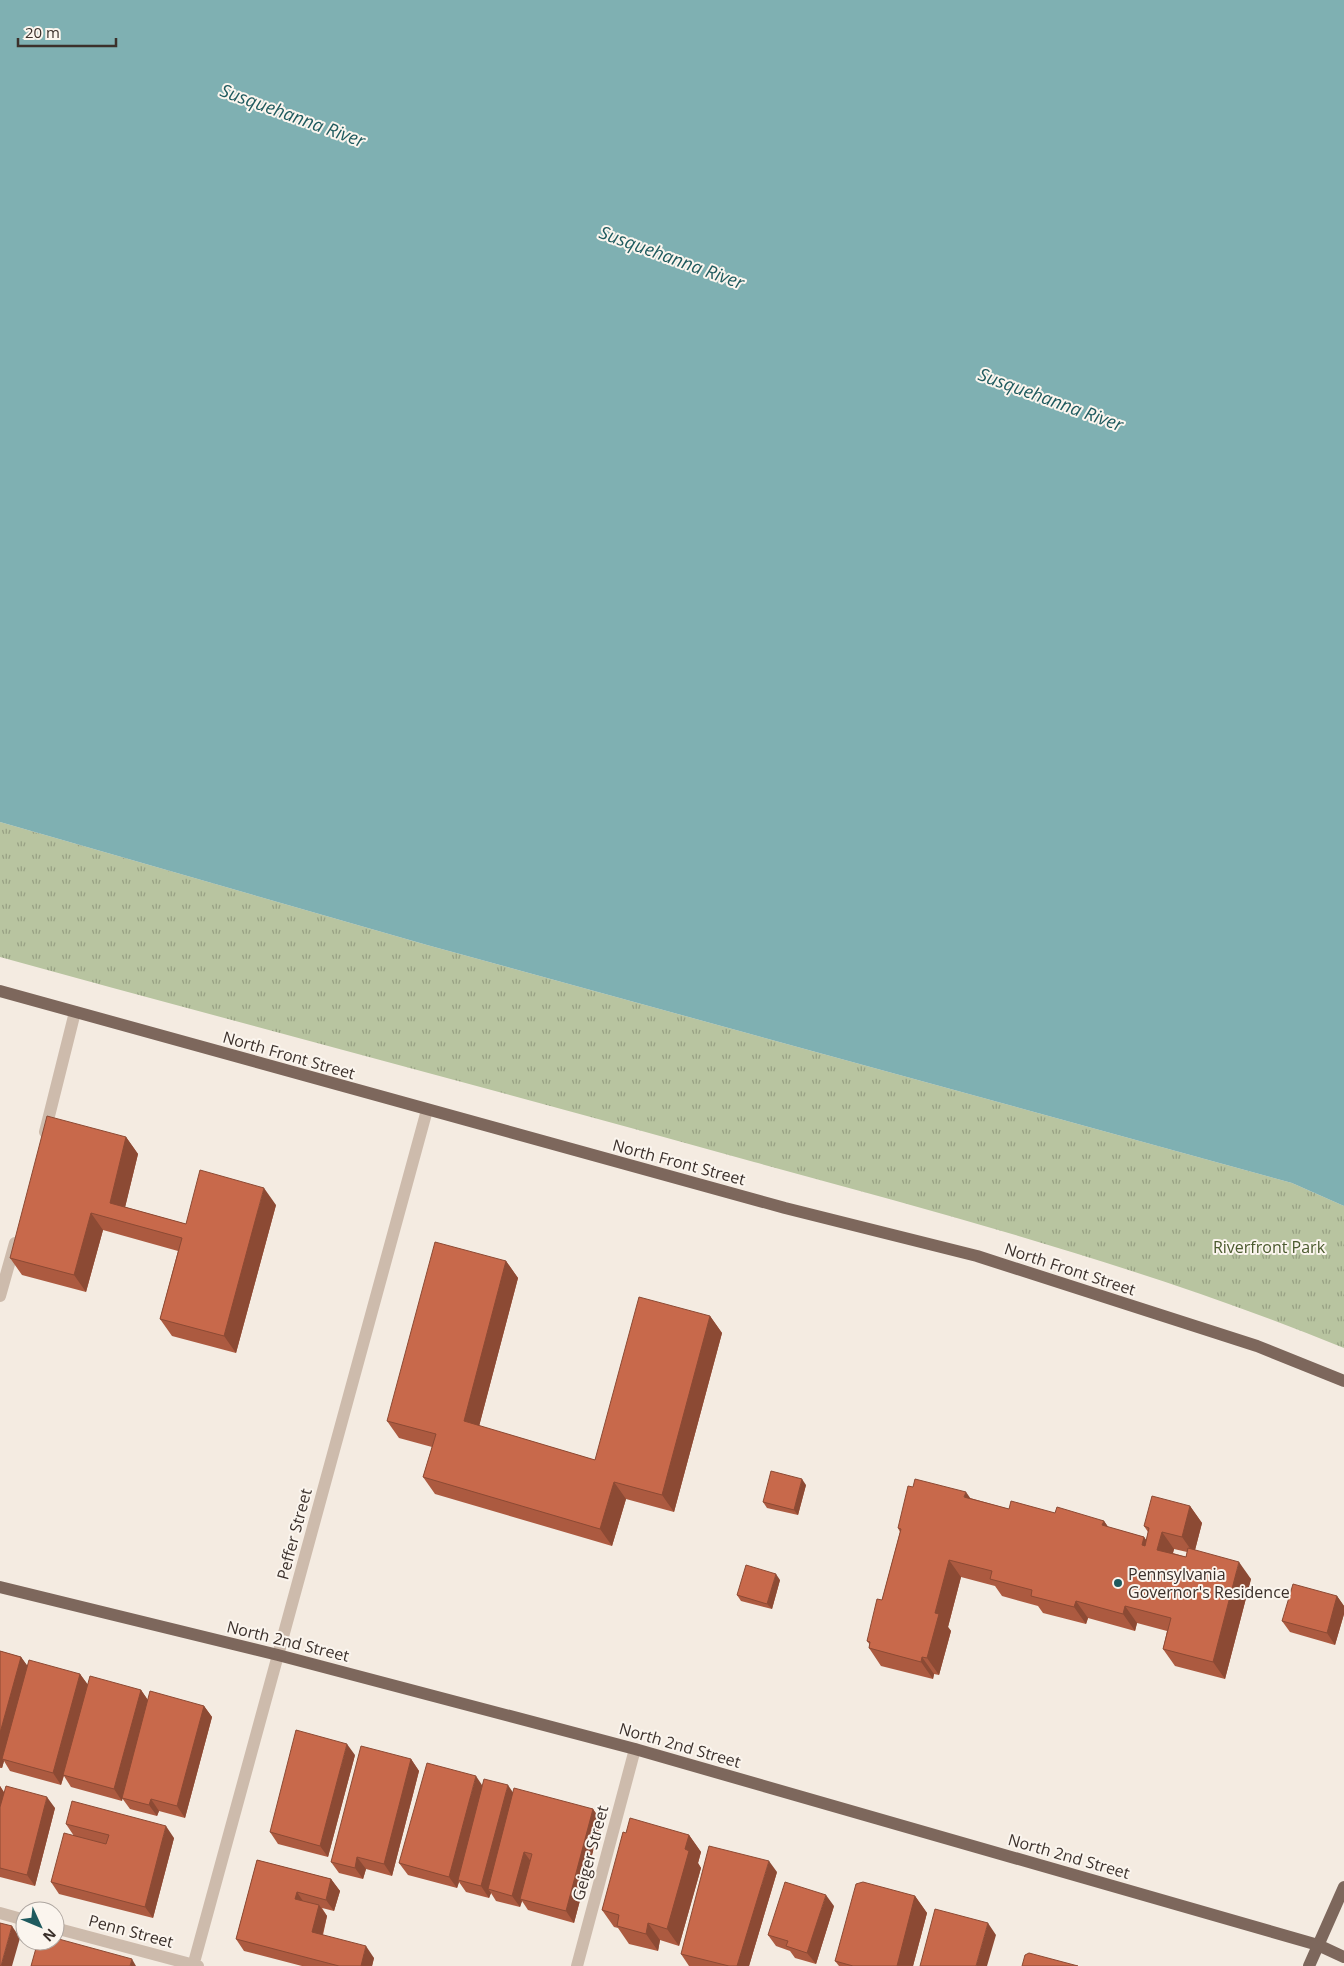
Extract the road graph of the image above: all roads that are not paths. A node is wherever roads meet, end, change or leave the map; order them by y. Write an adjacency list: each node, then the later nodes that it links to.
1 (0, 991): 2 (main road, North Front Street)
2 (75, 1012): 3 (main road, North Front Street); 4 (street)
3 (427, 1110): 7 (main road, North Front Street); 9 (street, Peffer Street)
4 (41, 1146)
5 (18, 1231): 6 (street)
6 (0, 1296)
7 (1344, 1381)
8 (0, 1587): 9 (main road, North 2nd Street)
9 (278, 1655): 10 (main road, North 2nd Street); 17 (street, Peffer Street)
10 (636, 1749): 15 (main road, North 2nd Street); 18 (street, Geiger Street)
11 (1344, 1887): 15 (main road)
12 (0, 1913): 13 (street)
13 (15, 1917)
14 (65, 1931): 17 (street, Penn Street)
15 (1318, 1945): 16 (main road, North 2nd Street); 19 (main road)
16 (1344, 1957)
17 (195, 1966)
18 (576, 1966)
19 (1308, 1966)

